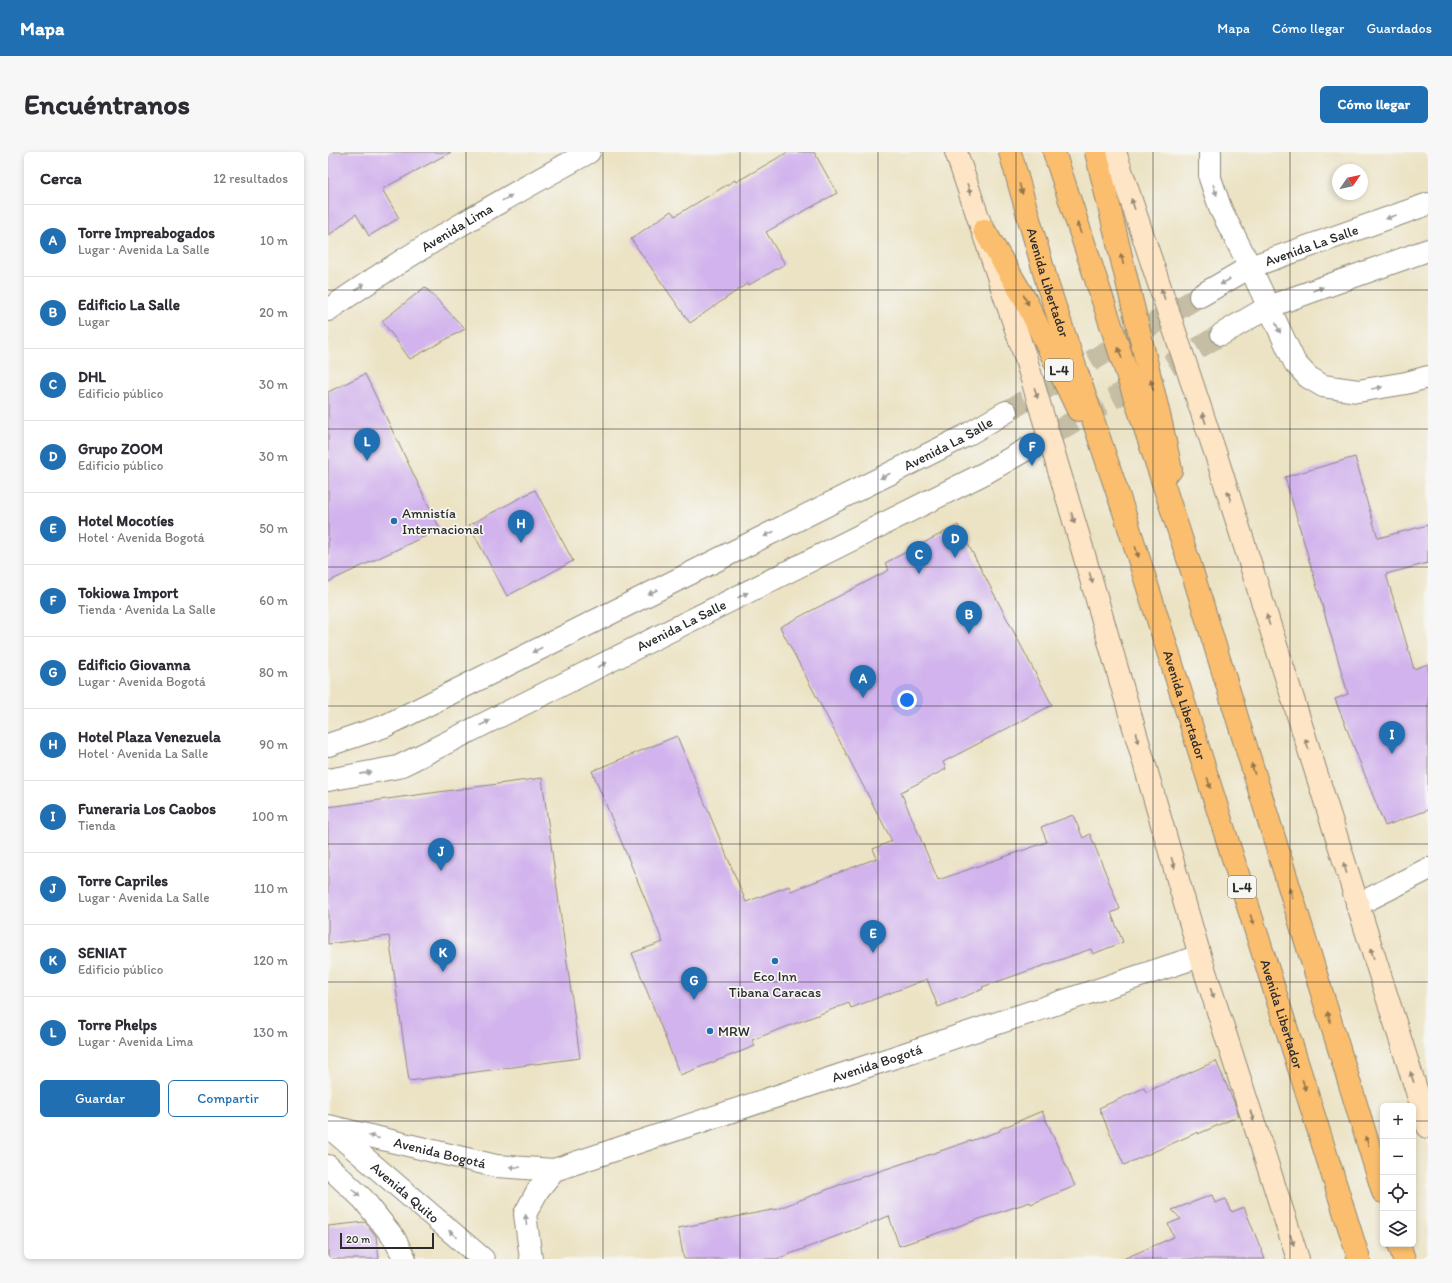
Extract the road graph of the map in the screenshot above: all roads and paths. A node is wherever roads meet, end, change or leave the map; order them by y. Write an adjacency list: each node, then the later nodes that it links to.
1 (589, 152): 14 (street, Avenida Lima, one-way to 1)
2 (956, 152): 9 (main road, L-4, one-way to 9)
3 (1010, 152): 19 (main road, Avenida Libertador / L-4, one-way to 19)
4 (1054, 152): 20 (main road, one-way to 4)
5 (1096, 152): 20 (main road, one-way to 5)
6 (1115, 152): 24 (main road, one-way to 6)
7 (1210, 152): 11 (street, one-way to 11)
8 (1428, 204): 11 (street, Avenida La Salle, one-way to 11)
9 (984, 230): 19 (main road, L-4, one-way to 19); 25 (main road, L-4, one-way to 25)
10 (1428, 250): 13 (street, one-way to 10)
11 (1250, 267): 12 (street, Avenida La Salle, one-way to 12); 13 (street)
12 (1200, 296)
13 (1268, 307): 15 (street); 16 (street, one-way to 16)
14 (328, 310)
15 (1222, 334)
16 (1428, 377)
17 (1006, 412): 21 (street, Avenida La Salle, one-way to 21)
18 (1027, 449): 22 (street, Avenida La Salle, one-way to 18)
19 (1125, 515): 36 (main road, Avenida Libertador / L-4, one-way to 36)
20 (1192, 571): 30 (main road, one-way to 20)
21 (328, 745)
22 (328, 780)
23 (1428, 869): 24 (street)
24 (1357, 905): 27 (main road, one-way to 24)
25 (1200, 956): 29 (street, Avenida Bogotá); 35 (main road, L-4, one-way to 35)
26 (328, 1126): 29 (street, Avenida Bogotá, one-way to 26); 33 (street, Avenida Quito, one-way to 26)
27 (1428, 1127)
28 (328, 1166): 32 (street, one-way to 32)
29 (554, 1170): 34 (street, one-way to 29)
30 (1380, 1182)
31 (1400, 1247): 37 (main road)
32 (405, 1259)
33 (483, 1259)
34 (531, 1259)
35 (1298, 1259)
36 (1359, 1259)
37 (1404, 1259)

